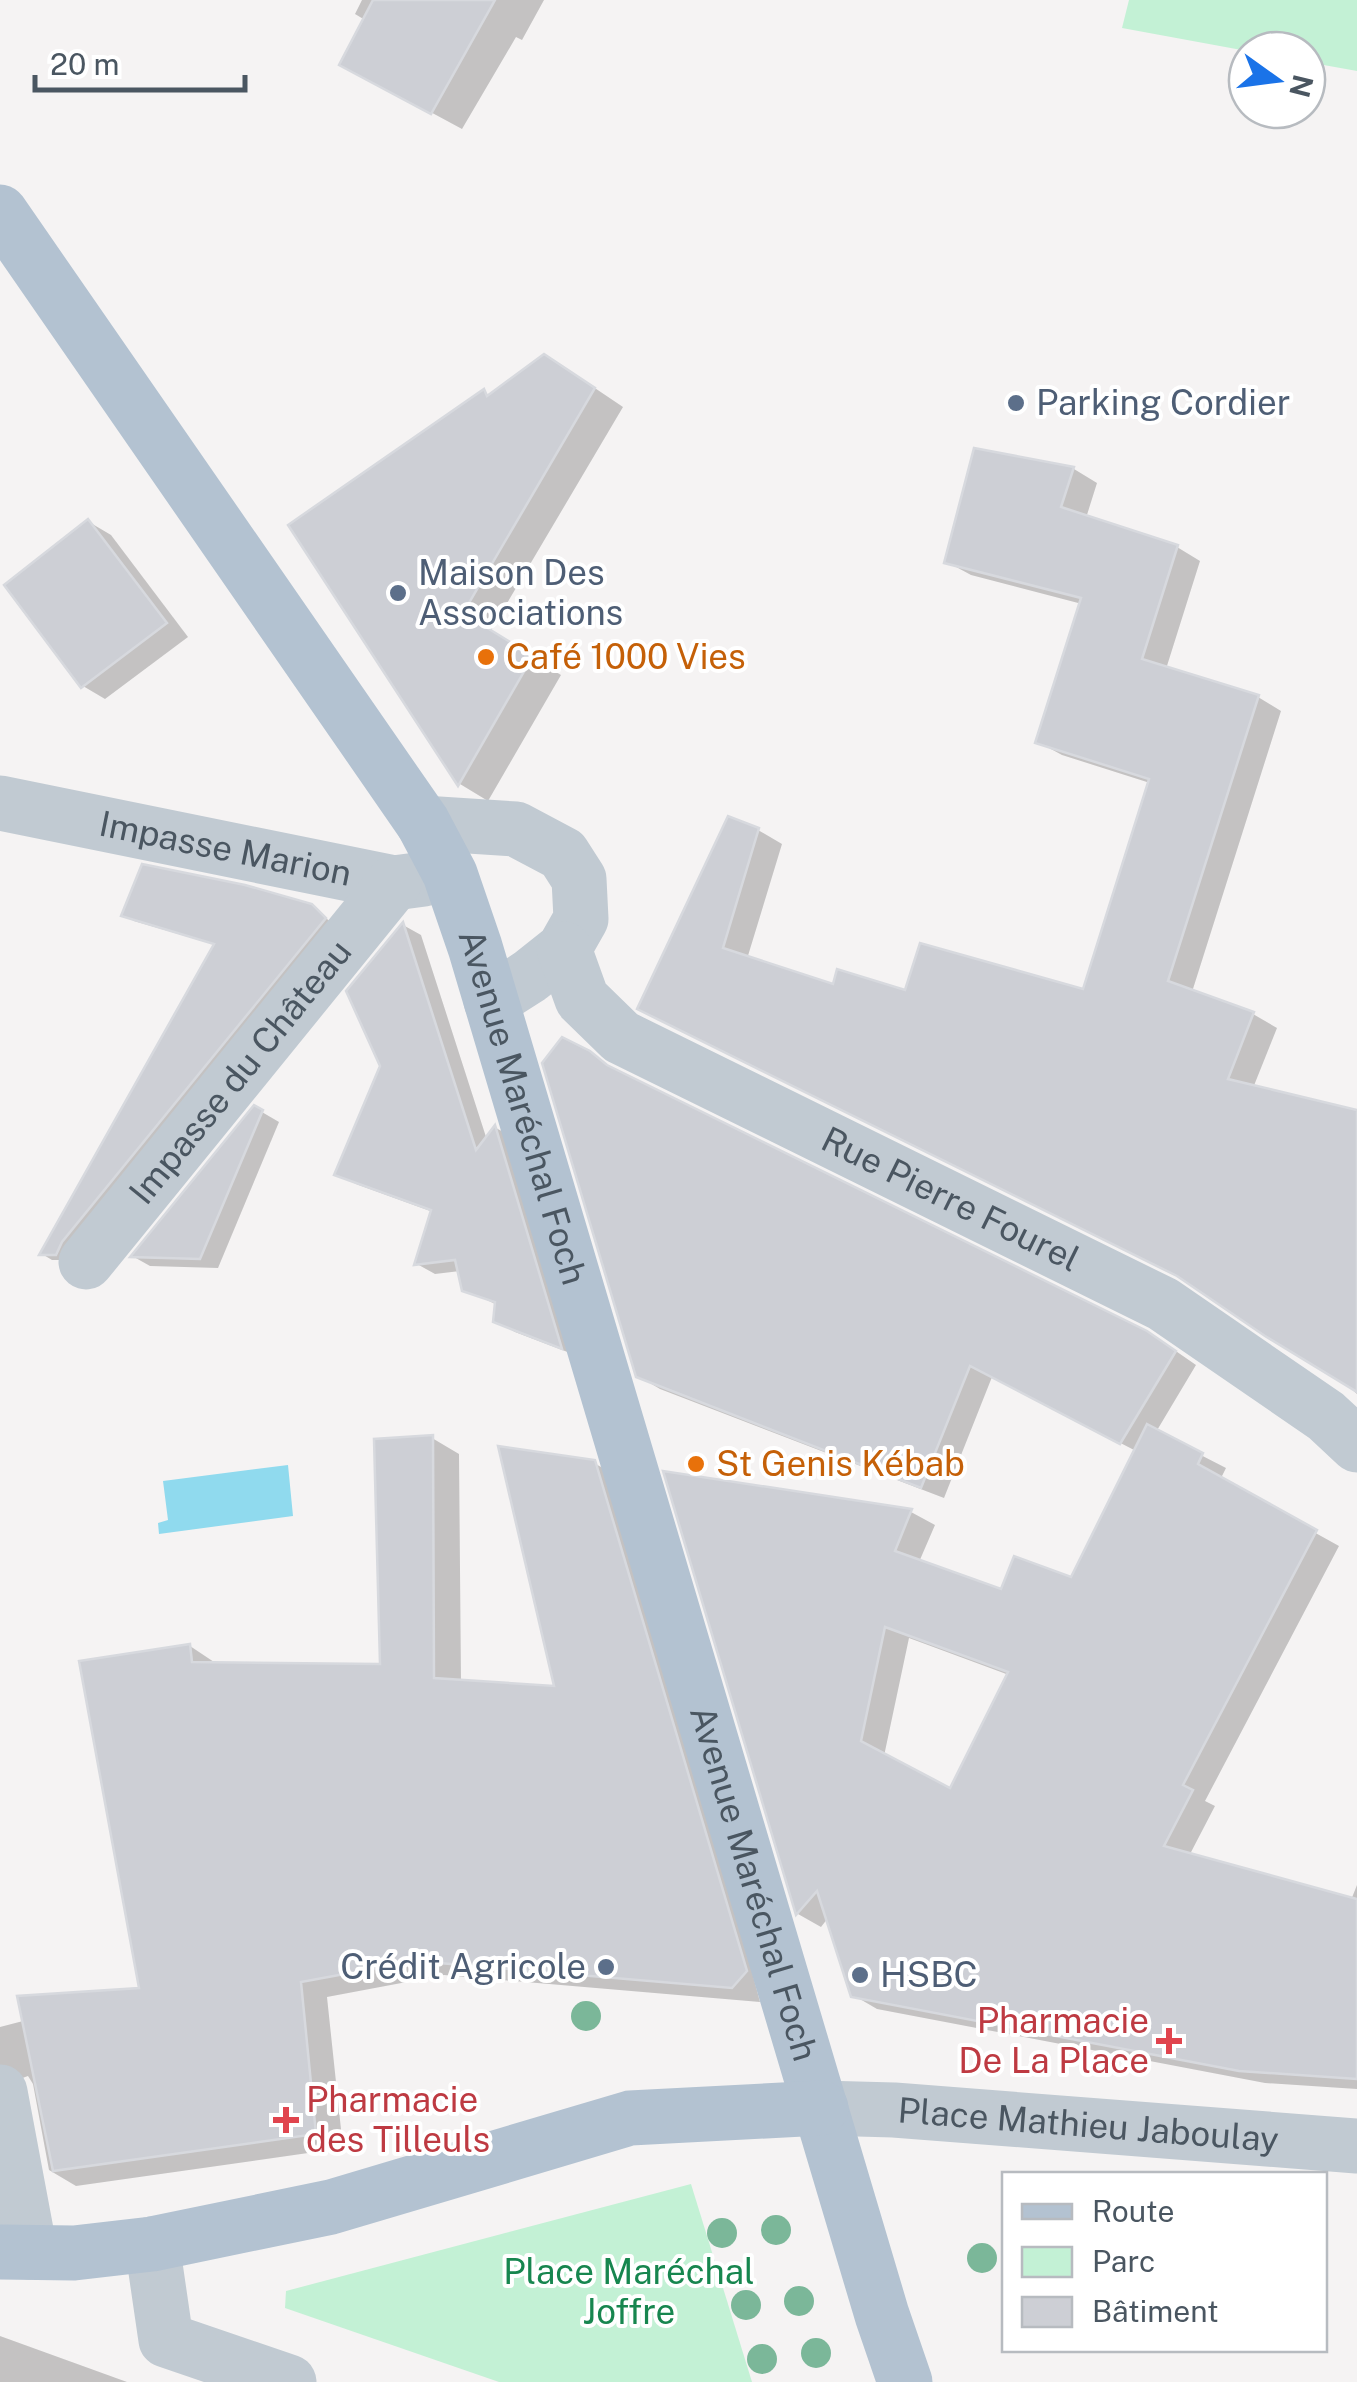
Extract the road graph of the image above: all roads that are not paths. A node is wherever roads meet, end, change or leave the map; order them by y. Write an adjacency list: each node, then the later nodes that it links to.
1 (0, 212): 3 (main road, Avenue Maréchal Foch)
2 (0, 803): 5 (street, Impasse Marion)
3 (422, 823): 4 (main road, Avenue Maréchal Foch); 6 (street)
4 (450, 874): 5 (street, Impasse Marion); 7 (main road, Avenue Maréchal Foch)
5 (394, 884): 8 (street, Impasse du Château)
6 (564, 948): 7 (street); 9 (street, Rue Pierre Fourel)
7 (492, 1002): 11 (main road, Avenue Maréchal Foch)
8 (86, 1262)
9 (1357, 1445)
10 (0, 2092): 14 (street)
11 (820, 2108): 12 (street, Place Mathieu Jaboulay); 13 (main road); 16 (main road, Avenue Maréchal Foch)
12 (1357, 2146)
13 (152, 2244): 14 (main road); 15 (street)
14 (15, 2252)
15 (288, 2382)
16 (905, 2382)

